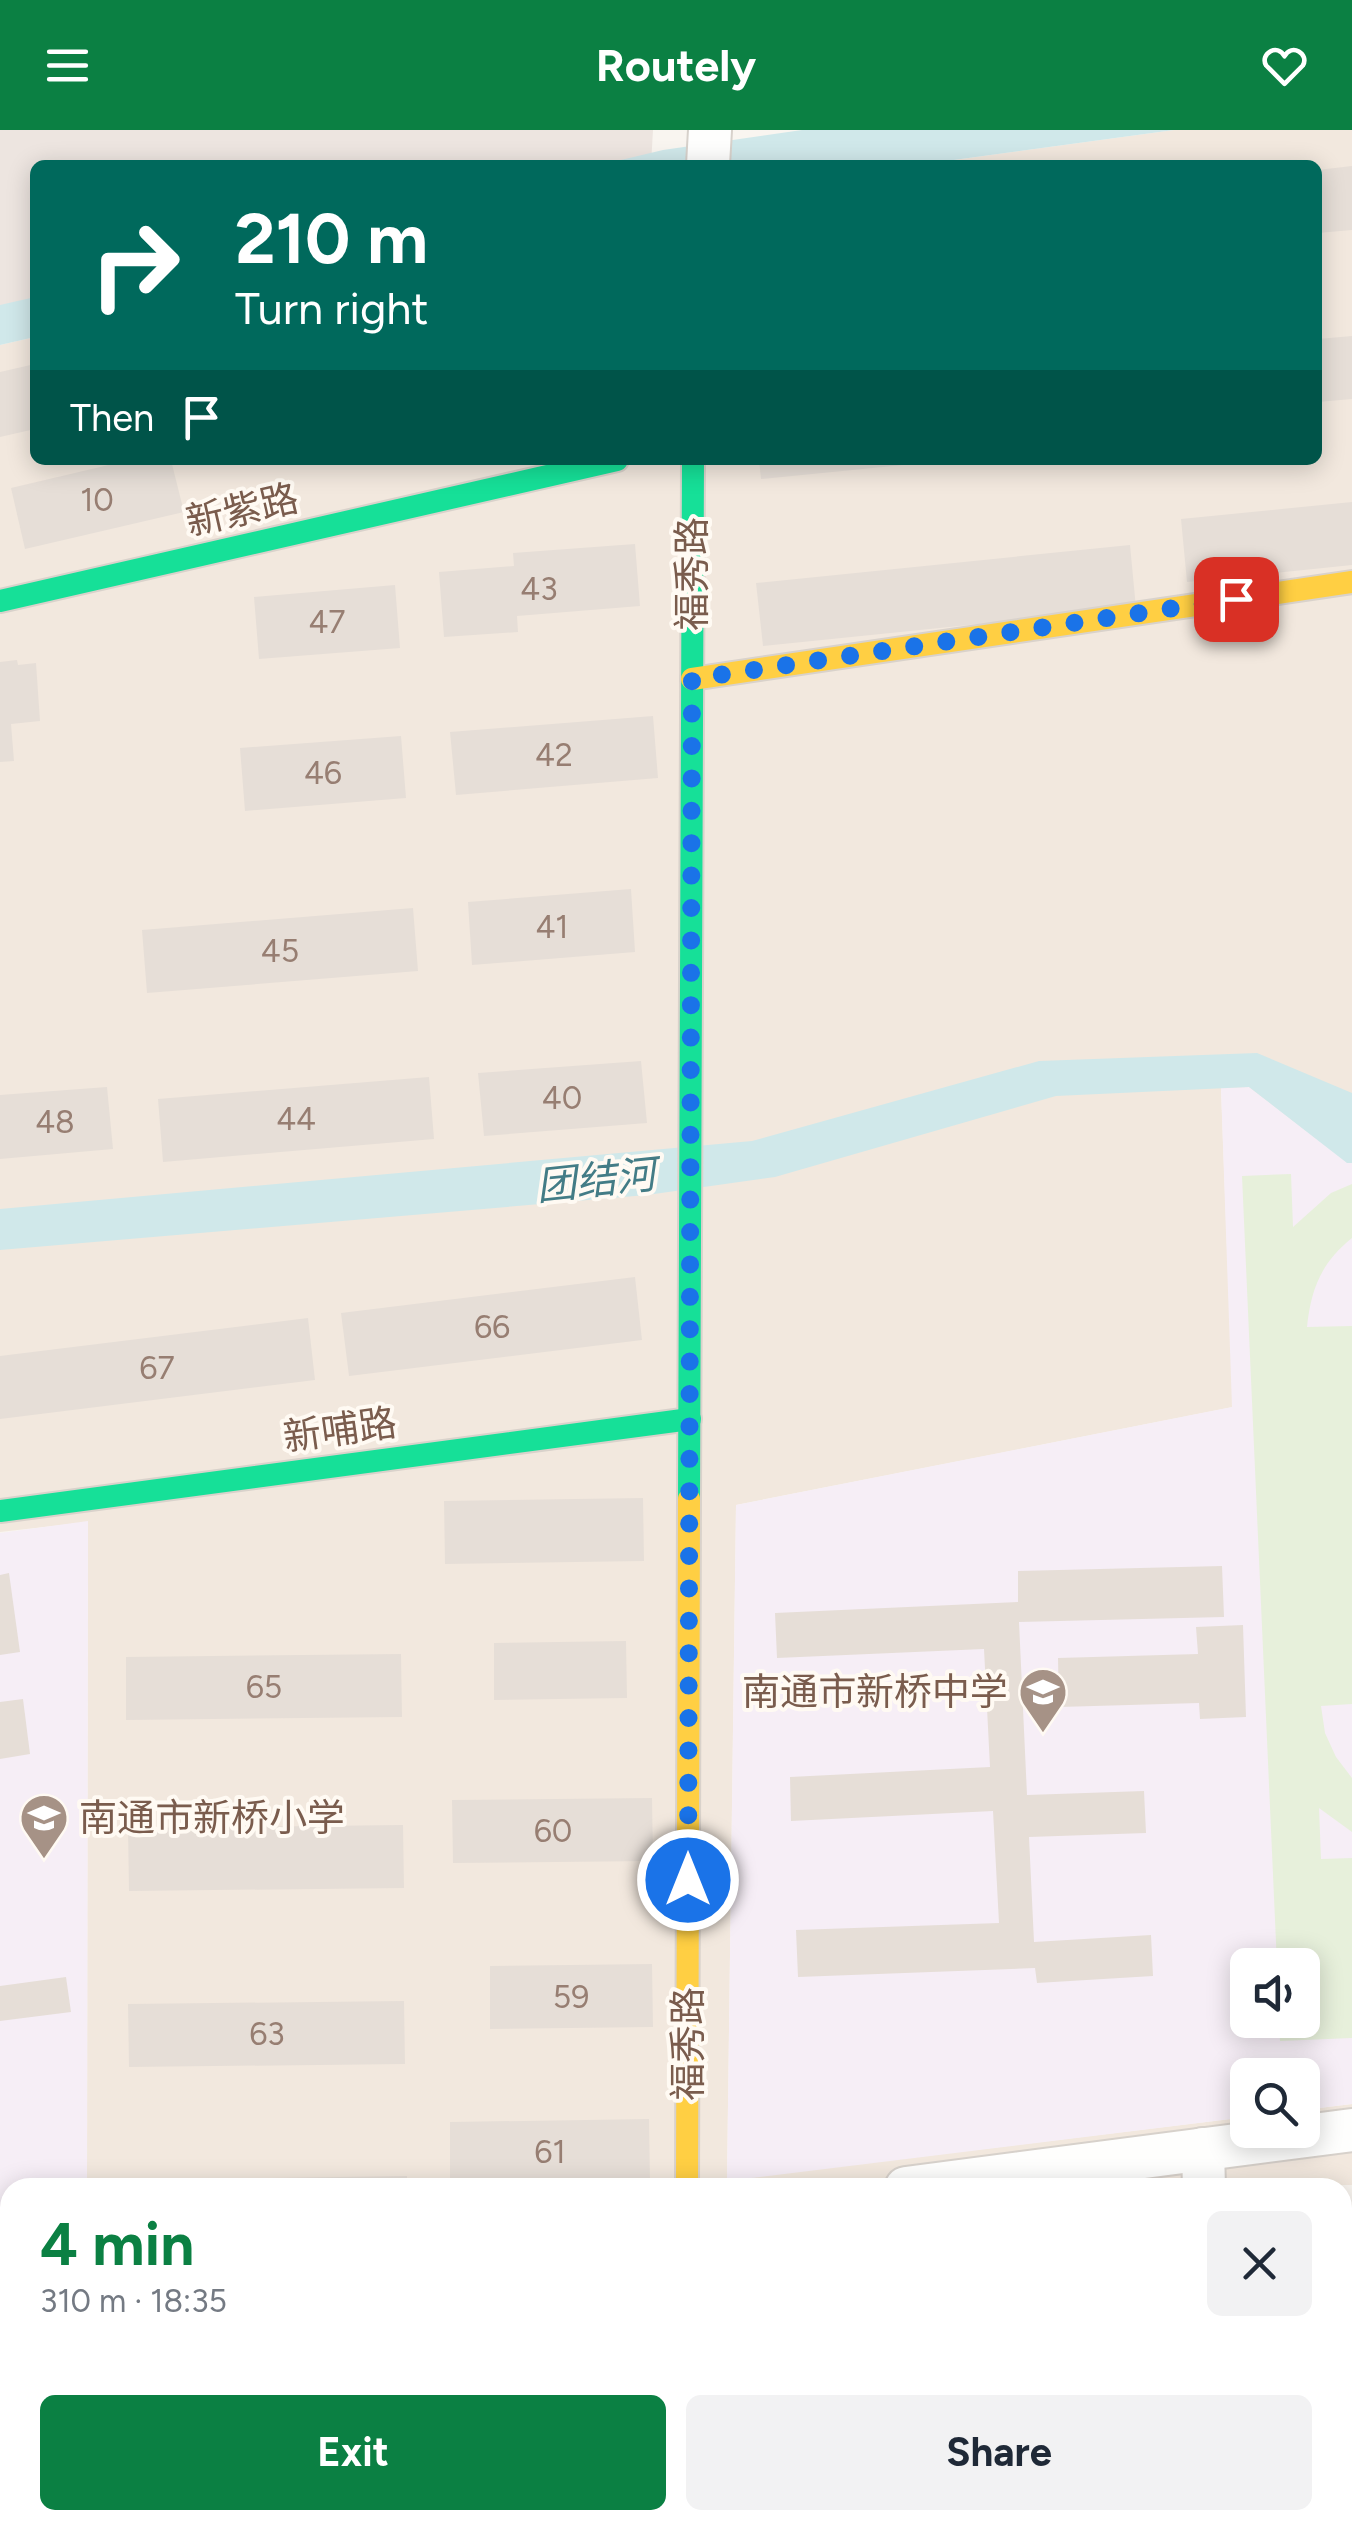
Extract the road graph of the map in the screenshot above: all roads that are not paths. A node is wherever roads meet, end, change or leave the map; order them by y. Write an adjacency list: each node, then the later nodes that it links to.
1 (710, 130): 2 (street)
2 (708, 160)
3 (595, 465): 6 (street, 新紫路)
4 (693, 465): 7 (street, 福秀路)
5 (1352, 582): 7 (street)
6 (0, 601)
7 (692, 679): 8 (street, 福秀路)
8 (690, 1418): 9 (street, 新哺路); 12 (street, 福秀路)
9 (0, 1511)
10 (1352, 2130): 11 (street)
11 (1203, 2168): 13 (street)
12 (688, 2178)
13 (1054, 2178)

